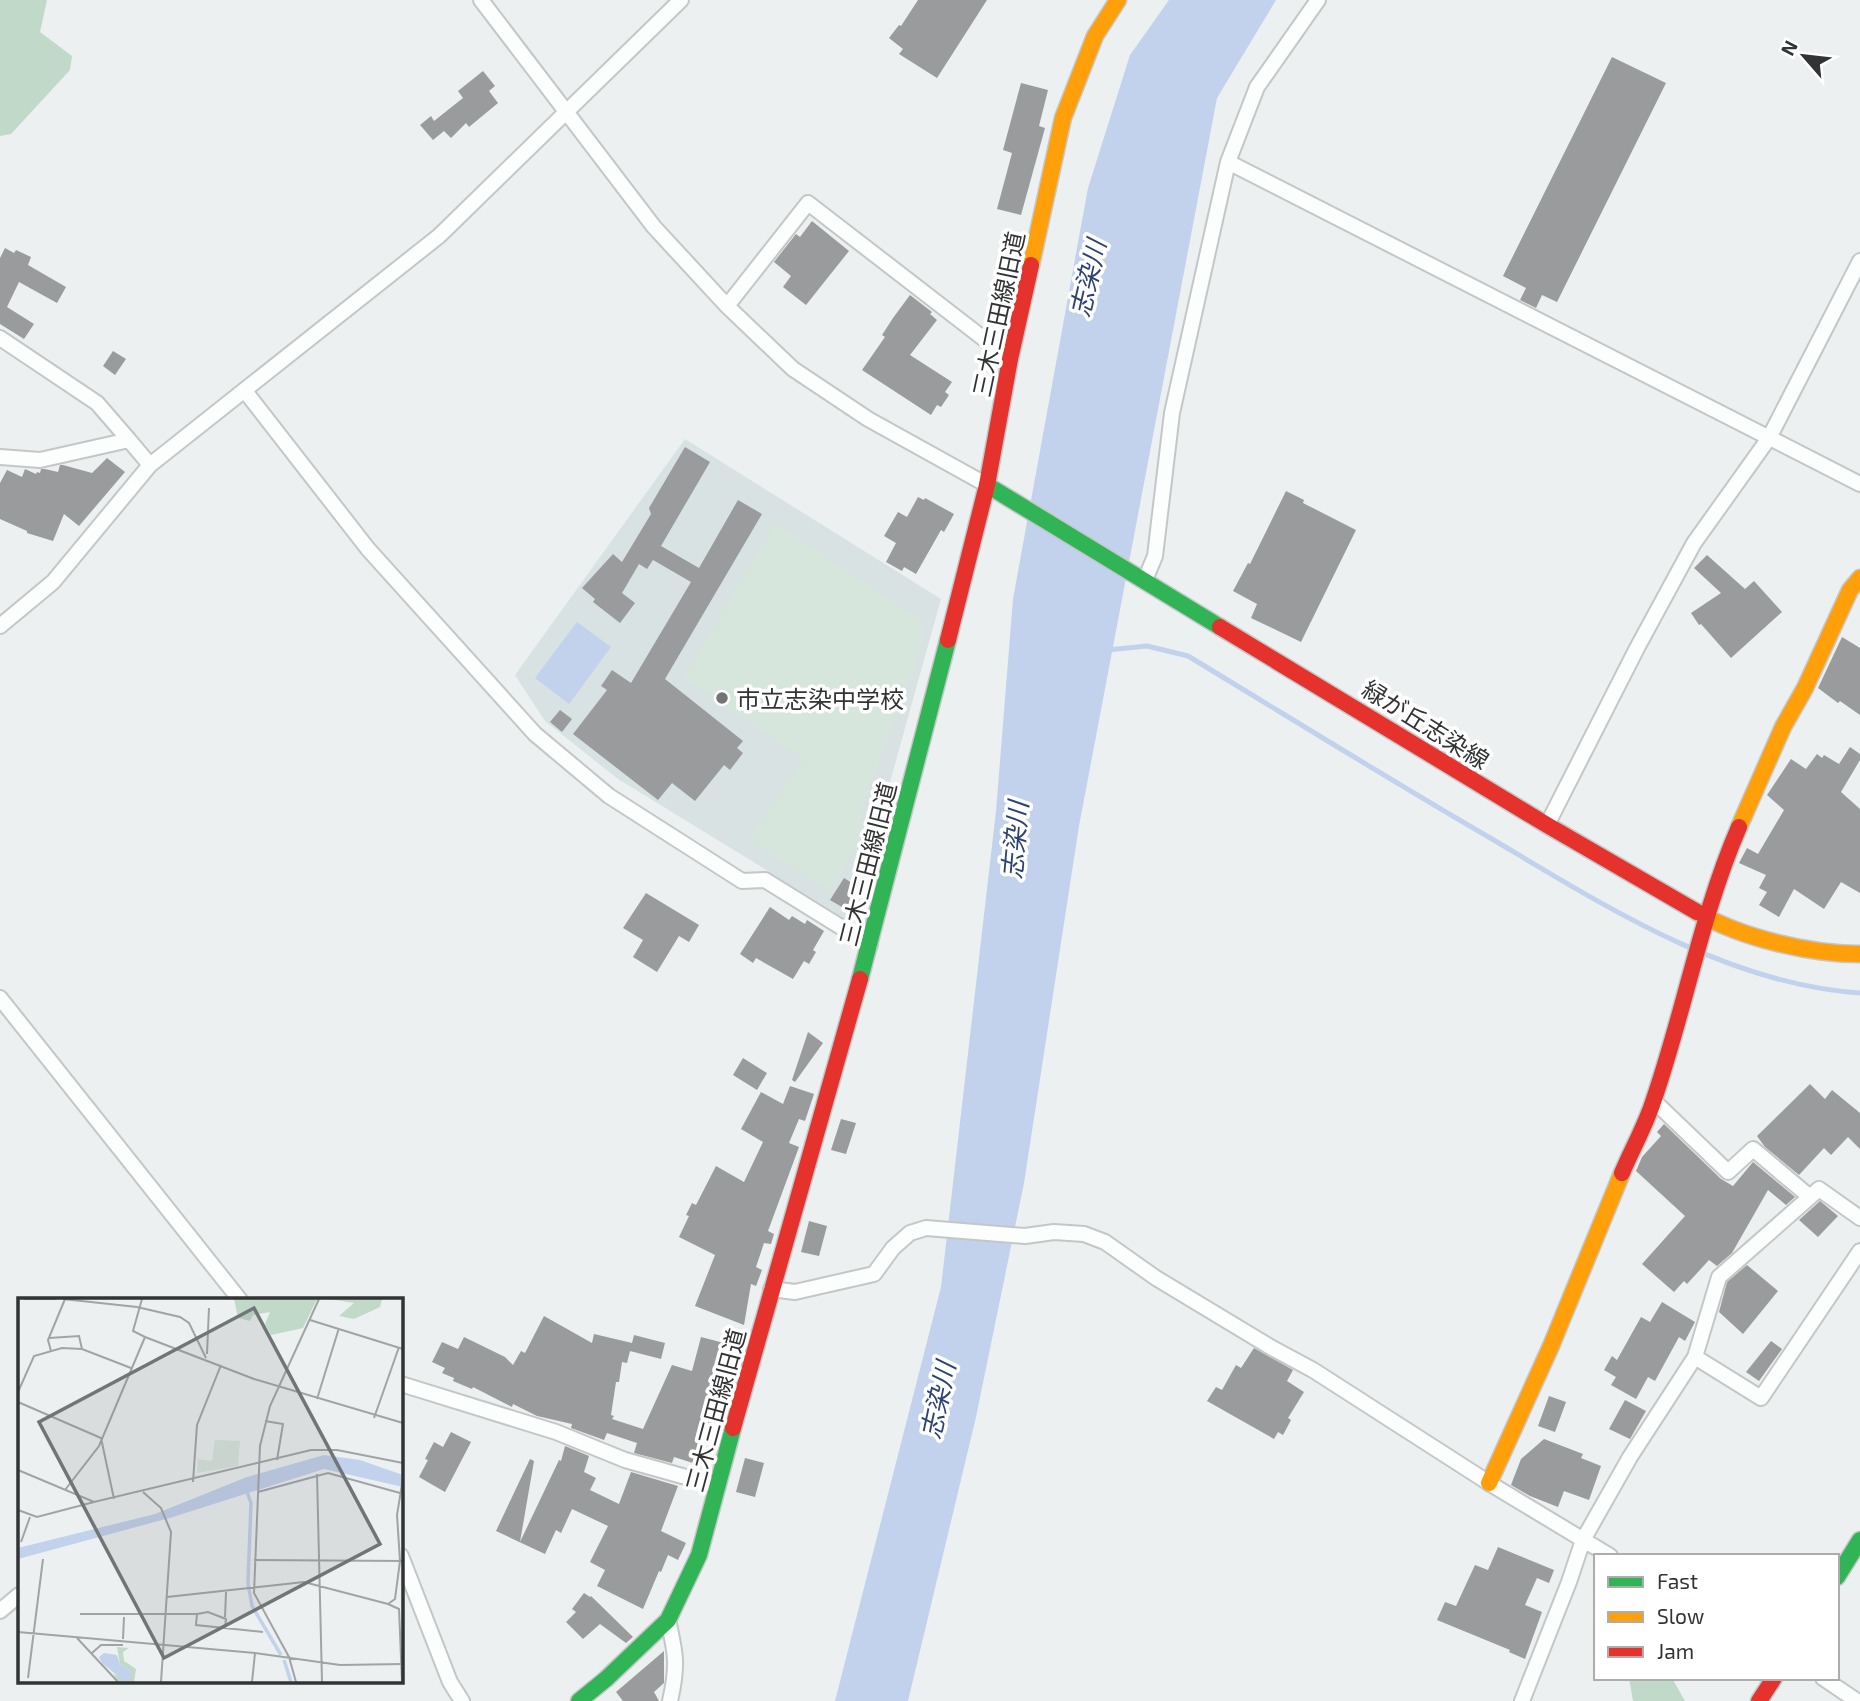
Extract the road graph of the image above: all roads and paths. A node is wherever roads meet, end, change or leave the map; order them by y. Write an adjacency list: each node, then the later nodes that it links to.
1 (481, 0): 5 (street)
2 (681, 0): 5 (street)
3 (1118, 0): 10 (street, 三木三田線旧道)
4 (1318, 0): 6 (street)
5 (566, 112): 8 (street); 11 (street)
6 (1228, 162): 12 (street); 19 (street)
7 (1860, 261): 12 (street)
8 (727, 306): 10 (street); 17 (street)
9 (0, 338): 13 (street)
10 (1010, 359): 17 (street, 三木三田線旧道)
11 (245, 391): 15 (street); 23 (street)
12 (1769, 438): 16 (street); 21 (street)
13 (129, 440): 14 (street); 15 (street)
14 (0, 457)
15 (150, 465): 20 (street)
16 (1860, 484)
17 (987, 485): 19 (street, 緑が丘志染線); 23 (street, 三木三田線旧道)
18 (1860, 578): 22 (street)
19 (1145, 580): 21 (street, 緑が丘志染線)
20 (0, 626)
21 (1547, 825): 22 (street, 緑が丘志染線)
22 (1706, 917): 24 (street, 緑が丘志染線); 26 (street)
23 (870, 945): 30 (street, 三木三田線旧道)
24 (1860, 954)
25 (0, 998): 31 (street)
26 (1654, 1101): 27 (street); 34 (street)
27 (1810, 1197): 28 (street); 32 (street)
28 (1860, 1218)
29 (1860, 1251): 32 (street)
30 (771, 1289): 34 (street); 35 (street, 三木三田線旧道)
31 (238, 1298)
32 (1695, 1357): 37 (street)
33 (402, 1384): 35 (street)
34 (1489, 1483): 37 (street)
35 (718, 1486): 43 (street, 三木三田線旧道)
36 (1860, 1540): 40 (street)
37 (1583, 1541): 38 (street); 49 (street)
38 (1606, 1554)
39 (402, 1559): 46 (street)
40 (1839, 1574)
41 (18, 1596): 42 (street)
42 (0, 1611)
43 (668, 1620): 47 (street, 三木三田線旧道); 48 (street)
44 (1773, 1680): 50 (street)
45 (1826, 1680): 51 (street)
46 (462, 1701)
47 (579, 1701)
48 (670, 1701)
49 (1522, 1701)
50 (1759, 1701)
51 (1857, 1701)

